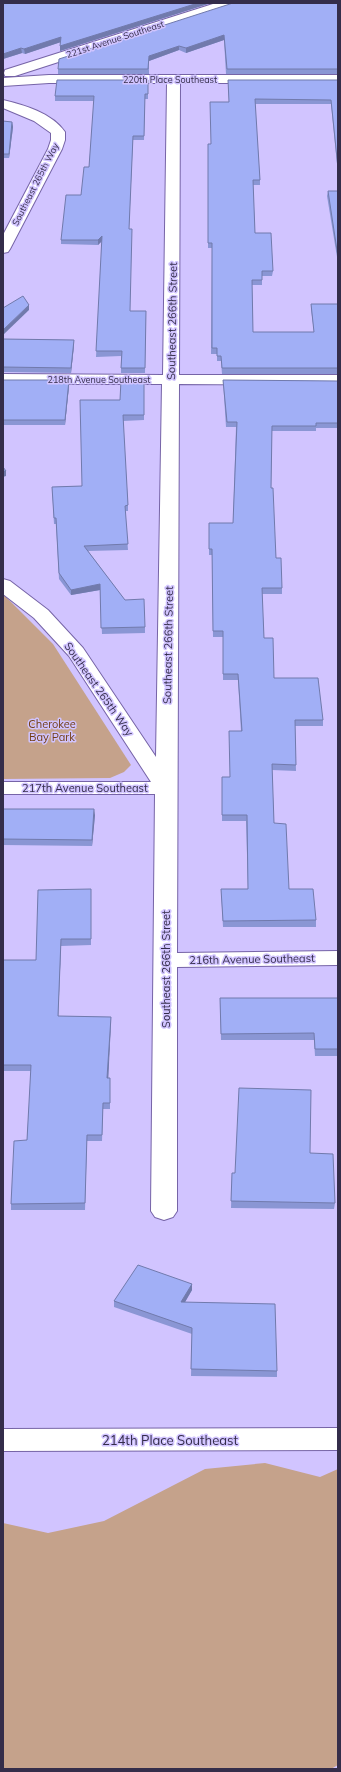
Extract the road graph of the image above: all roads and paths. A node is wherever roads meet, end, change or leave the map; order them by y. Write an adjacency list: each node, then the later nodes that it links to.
1 (228, 3): 2 (street, 221st Avenue Southeast)
2 (3, 76)
3 (174, 79): 4 (street, 220th Place Southeast); 5 (street, 220th Place Southeast); 9 (street, Southeast 266th Street)
4 (338, 79)
5 (3, 82)
6 (3, 104): 7 (street, Southeast 265th Way)
7 (3, 248)
8 (3, 379): 9 (street, 218th Avenue Southeast)
9 (171, 379): 10 (street, 218th Avenue Southeast); 13 (street, Southeast 266th Street)
10 (338, 380)
11 (3, 585): 13 (street, Southeast 265th Way)
12 (3, 788): 13 (street, 217th Avenue Southeast)
13 (166, 788): 15 (street, Southeast 266th Street)
14 (338, 958): 15 (street, 216th Avenue Southeast)
15 (166, 960): 16 (street, Southeast 266th Street)
16 (164, 1211)
17 (338, 1439): 18 (street, 214th Place Southeast)
18 (3, 1440)

